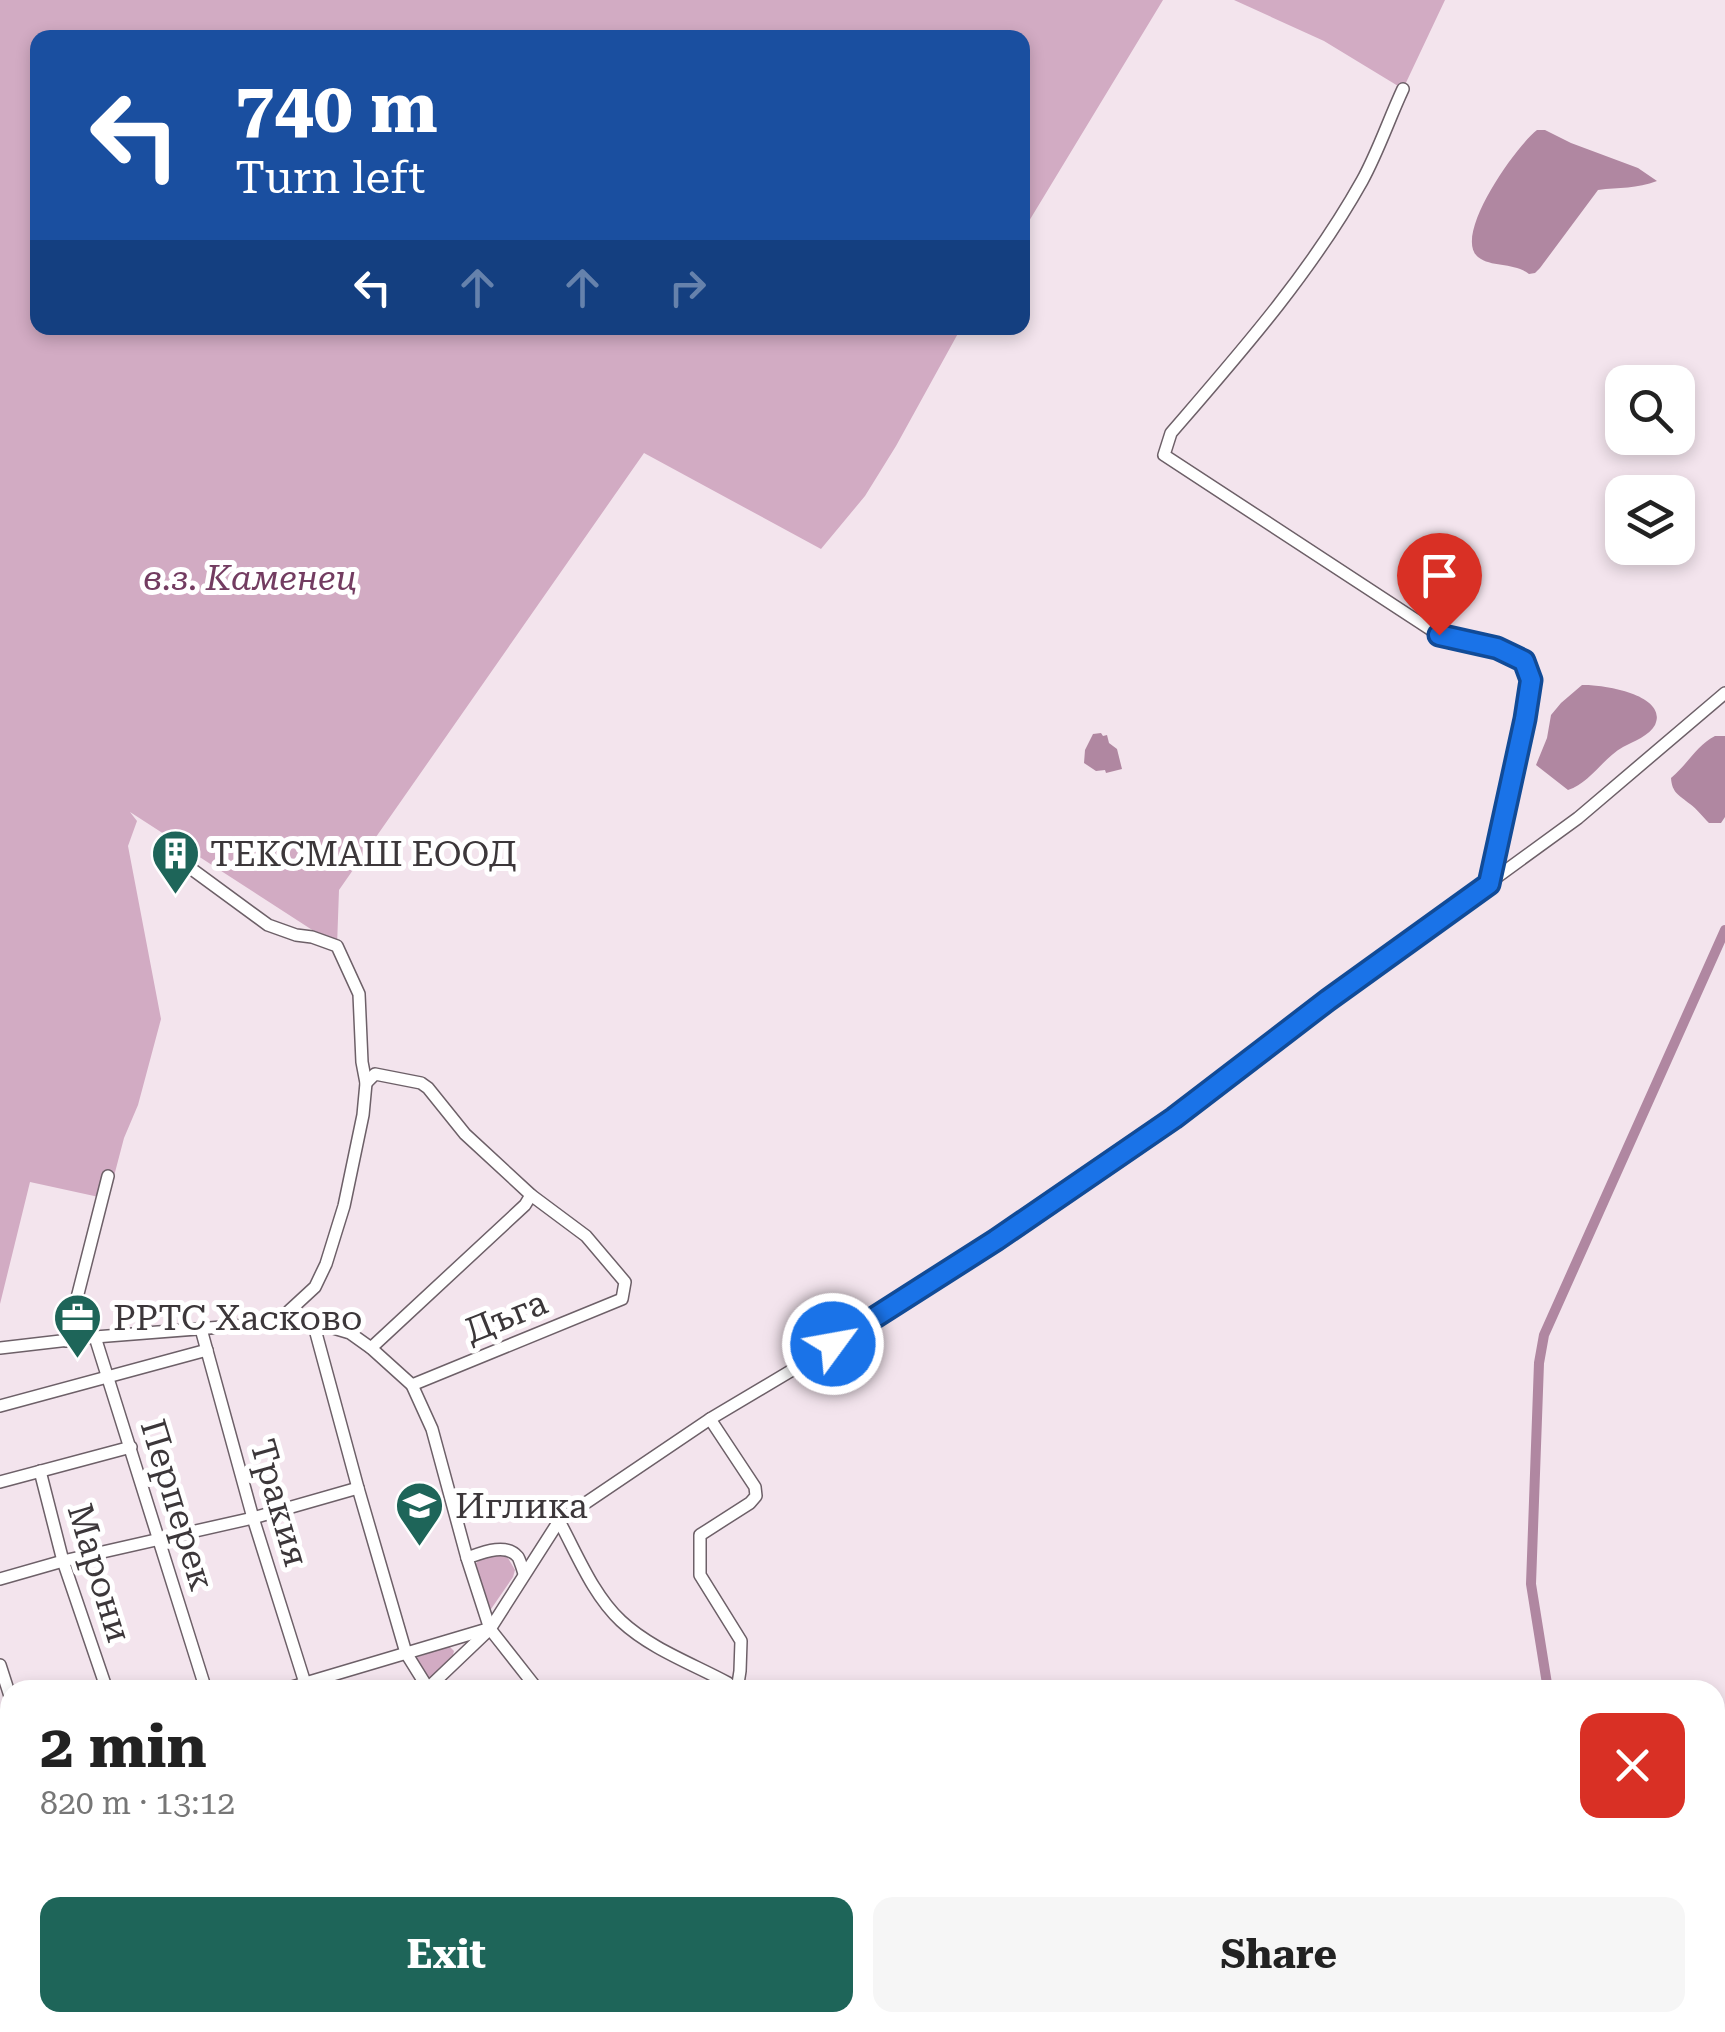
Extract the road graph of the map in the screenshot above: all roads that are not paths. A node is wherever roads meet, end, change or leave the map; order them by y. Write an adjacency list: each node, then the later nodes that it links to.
1 (1403, 89): 4 (street)
2 (1725, 693): 4 (street)
3 (178, 859): 5 (street)
4 (1489, 884): 19 (street)
5 (366, 1083): 7 (street); 8 (street)
6 (108, 1176): 12 (street)
7 (531, 1196): 14 (street); 17 (street, Дъга)
8 (286, 1322): 9 (street); 10 (street)
9 (313, 1322): 14 (street); 23 (street)
10 (200, 1329): 11 (street); 15 (street, Тракия)
11 (96, 1337): 12 (street); 16 (street, Перперек)
12 (66, 1341): 13 (street)
13 (0, 1348)
14 (371, 1348): 17 (street)
15 (207, 1350): 16 (street); 24 (street, Тракия)
16 (109, 1376): 18 (street); 20 (street, Перперек)
17 (412, 1385): 27 (street)
18 (0, 1406)
19 (710, 1419): 25 (street); 41 (street)
20 (131, 1447): 21 (street); 26 (street, Перперек)
21 (40, 1472): 22 (street); 28 (street, Марони)
22 (0, 1482)
23 (358, 1488): 24 (street); 32 (street)
24 (253, 1518): 26 (street); 35 (street, Тракия)
25 (559, 1521): 29 (street); 40 (street)
26 (158, 1540): 28 (street); 34 (street, Перперек)
27 (467, 1558): 29 (street); 31 (street)
28 (64, 1561): 30 (street); 33 (street, Марони)
29 (524, 1574): 31 (street)
30 (0, 1579)
31 (490, 1629): 32 (street); 38 (street); 39 (street)
32 (406, 1653): 36 (street); 37 (street)
33 (104, 1680)
34 (203, 1680)
35 (305, 1680)
36 (327, 1680)
37 (422, 1680)
38 (436, 1680)
39 (530, 1680)
40 (722, 1680)
41 (737, 1680)

